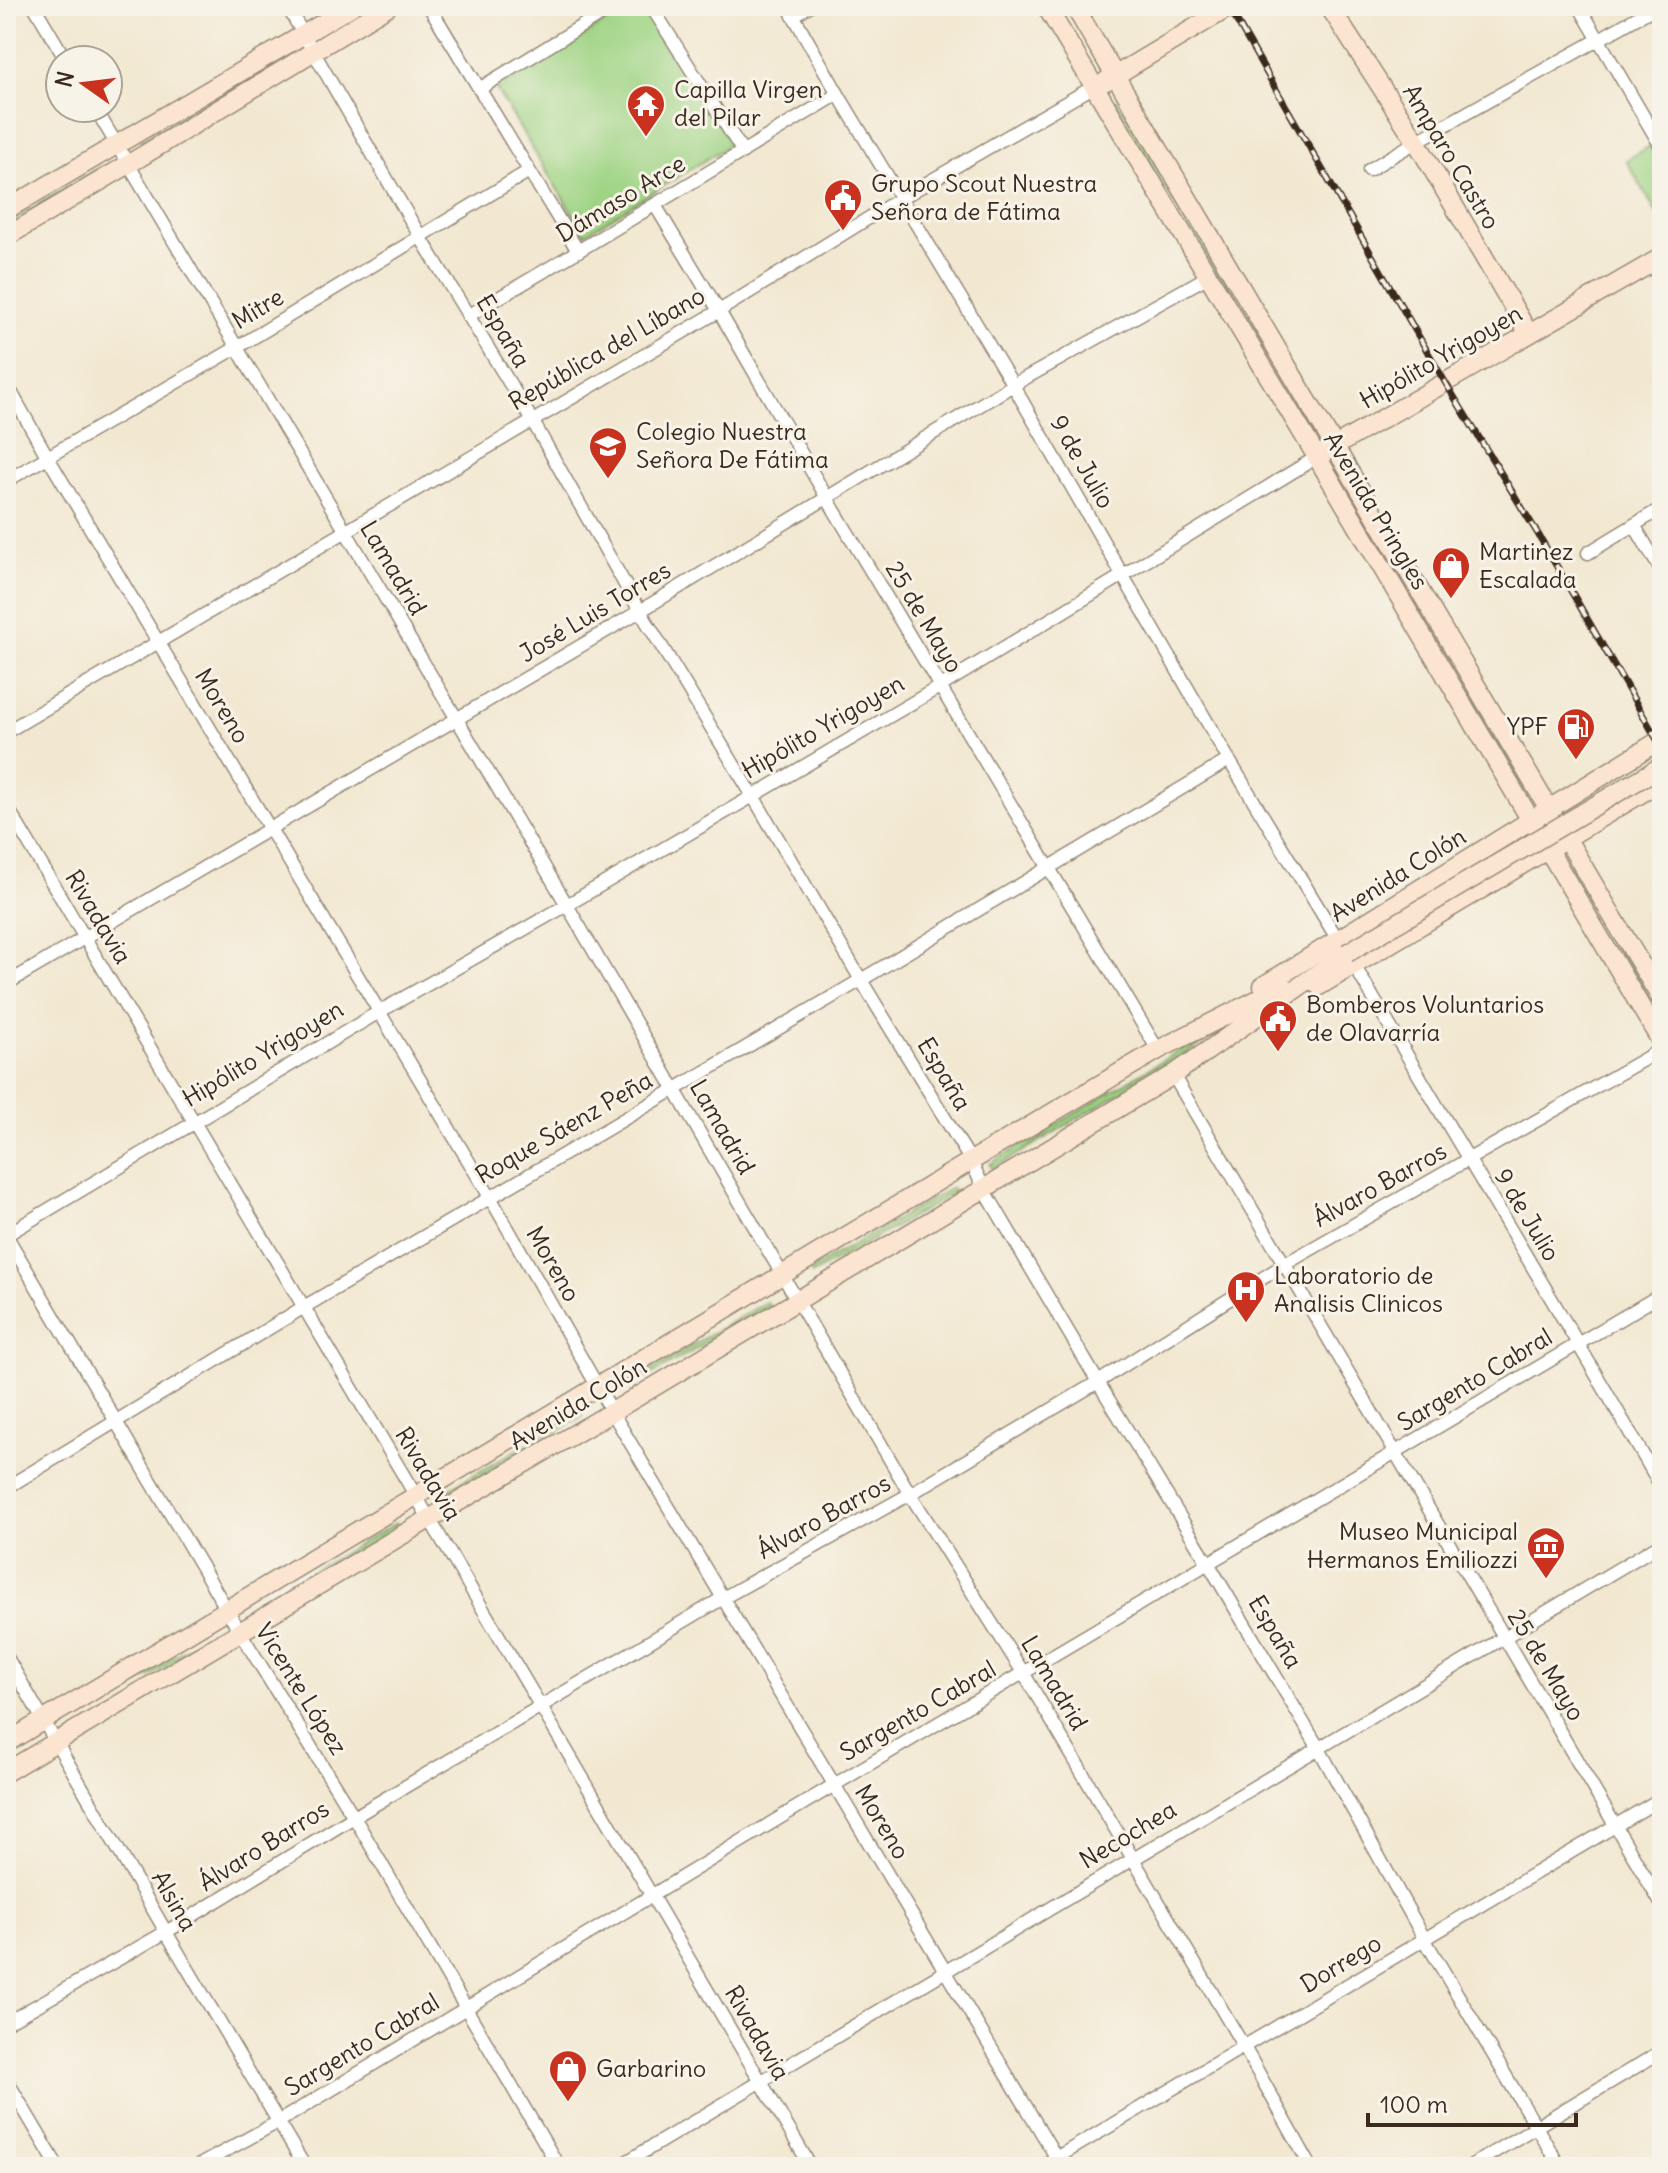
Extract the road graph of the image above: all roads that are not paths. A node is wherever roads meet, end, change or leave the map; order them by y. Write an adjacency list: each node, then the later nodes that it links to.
1 (34, 6): 18 (street)
2 (287, 6): 16 (street, España)
3 (352, 6): 16 (main road)
4 (388, 6): 19 (main road)
5 (429, 6): 22 (street)
6 (614, 6): 22 (street)
7 (651, 6): 28 (street)
8 (809, 6): 15 (street)
9 (1046, 6): 21 (main road, Avenida Pringles)
10 (1074, 6): 20 (main road, Avenida Pringles)
11 (1231, 6): 20 (main road, República del Líbano)
12 (1329, 6): 25 (main road, Amparo Castro)
13 (1579, 6): 17 (street)
14 (1657, 6): 17 (street)
15 (791, 11): 23 (street, 9 de Julio)
16 (304, 34): 19 (street, España); 26 (main road)
17 (1598, 41): 25 (street); 27 (street)
18 (57, 44)
19 (314, 51): 29 (main road); 36 (street, España)
20 (1115, 77): 21 (main road, República del Líbano); 47 (main road, Avenida Pringles)
21 (1093, 87): 32 (street, República del Líbano); 39 (main road, Avenida Pringles)
22 (479, 89): 31 (street)
23 (838, 94): 28 (street, Dámaso Arce); 32 (street, 9 de Julio)
24 (105, 124): 26 (street, Lamadrid)
25 (1416, 141): 30 (street); 42 (main road, Amparo Castro)
26 (117, 144): 29 (street, Lamadrid); 34 (main road)
27 (1662, 148)
28 (743, 152): 33 (street, Dámaso Arce)
29 (129, 164): 35 (main road); 43 (street, Lamadrid)
30 (1369, 170)
31 (529, 171): 36 (street, Mitre); 37 (street)
32 (901, 198): 40 (street, República del Líbano); 45 (street, 9 de Julio)
33 (655, 205): 37 (street, Dámaso Arce); 40 (street, 25 de Mayo)
34 (6, 210)
35 (6, 237)
36 (421, 238): 41 (street, España); 43 (street, Mitre)
37 (578, 251): 41 (street, Dámaso Arce)
38 (1662, 257): 42 (main road, Hipólito Yrigoyen)
39 (1207, 277): 45 (street, José Luis Torres); 49 (main road, Avenida Pringles)
40 (719, 311): 46 (street, República del Líbano); 51 (street, 25 de Mayo)
41 (468, 316): 46 (street, España)
42 (1529, 334): 47 (main road, Hipólito Yrigoyen)
43 (236, 348): 48 (street, Mitre); 54 (street, Lamadrid)
44 (6, 383): 48 (street, Moreno)
45 (1013, 385): 51 (street, José Luis Torres); 57 (street, 9 de Julio)
46 (532, 420): 54 (street, República del Líbano); 58 (street, España)
47 (1335, 445): 49 (main road, Hipólito Yrigoyen); 69 (main road, Avenida Pringles)
48 (47, 456): 50 (street, Mitre); 59 (street, Moreno)
49 (1317, 457): 57 (street, Hipólito Yrigoyen); 70 (main road, Avenida Pringles)
50 (6, 481)
51 (827, 498): 58 (street, José Luis Torres); 60 (street, 25 de Mayo)
52 (1662, 508): 53 (street)
53 (1634, 525): 55 (street); 56 (street)
54 (346, 532): 59 (street, República del Líbano); 61 (street, Lamadrid)
55 (1588, 553)
56 (1662, 572)
57 (1122, 577): 60 (street, Hipólito Yrigoyen); 64 (street, 9 de Julio)
58 (640, 611): 61 (street, José Luis Torres); 67 (street, España)
59 (159, 643): 62 (street, República del Líbano); 71 (street, Moreno)
60 (941, 686): 67 (street, Hipólito Yrigoyen); 74 (street, 25 de Mayo)
61 (457, 720): 71 (street, José Luis Torres); 75 (street, Lamadrid)
62 (6, 732)
63 (1662, 739): 69 (main road, Avenida Colón)
64 (1229, 760): 74 (street, Roque Sáenz Peña); 77 (street, 9 de Julio)
65 (1662, 766): 77 (main road, Avenida Colón, bridge)
66 (1662, 781): 72 (main road, Avenida Colón)
67 (753, 796): 75 (street, Hipólito Yrigoyen); 78 (street, España)
68 (6, 805): 76 (street, Rivadavia)
69 (1549, 809): 70 (main road, Avenida Colón); 72 (main road, Avenida Pringles)
70 (1531, 820): 73 (main road, Avenida Pringles); 77 (main road, Avenida Colón)
71 (269, 828): 76 (street, José Luis Torres); 81 (street, Moreno)
72 (1568, 838): 73 (main road, Avenida Colón); 80 (main road, Avenida Pringles)
73 (1549, 850): 77 (main road, Avenida Colón); 82 (main road, Avenida Pringles)
74 (1048, 869): 78 (street, Roque Sáenz Peña); 83 (street, 25 de Mayo)
75 (567, 905): 81 (street, Hipólito Yrigoyen); 85 (street, Lamadrid)
76 (86, 938): 79 (street, José Luis Torres); 86 (street, Rivadavia)
77 (1346, 953): 83 (main road, Avenida Colón); 84 (main road, Avenida Colón); 88 (street, 9 de Julio)
78 (861, 980): 85 (street, Roque Sáenz Peña); 87 (street, España)
79 (6, 984)
80 (1662, 1000)
81 (379, 1012): 86 (street, Hipólito Yrigoyen); 90 (street, Moreno)
82 (1662, 1046): 88 (street, Álvaro Barros)
83 (1158, 1050): 87 (main road, Avenida Colón)
84 (1173, 1075): 89 (main road, Avenida Colón); 92 (street, 25 de Mayo)
85 (675, 1089): 90 (street, Roque Sáenz Peña); 93 (street, Lamadrid)
86 (194, 1123): 91 (street, Hipólito Yrigoyen); 96 (street, Rivadavia)
87 (971, 1161): 89 (street, España); 93 (main road, Avenida Colón)
88 (1468, 1161): 92 (street, Álvaro Barros); 97 (street, 9 de Julio)
89 (984, 1189): 95 (main road, Avenida Colón); 98 (street, España)
90 (490, 1197): 96 (street, Roque Sáenz Peña); 99 (street, Moreno)
91 (6, 1235): 101 (street, Vicente López)
92 (1285, 1264): 98 (street, Álvaro Barros); 102 (street, 25 de Mayo)
93 (782, 1276): 95 (street, Lamadrid); 99 (main road, Avenida Colón)
94 (1662, 1294): 97 (street, Sargento Cabral)
95 (798, 1300): 100 (main road, Avenida Colón); 105 (street, Lamadrid)
96 (304, 1307): 101 (street, Roque Sáenz Peña); 106 (street, Rivadavia)
97 (1579, 1343): 102 (street, Sargento Cabral); 104 (street, 9 de Julio)
98 (1098, 1382): 105 (street, Álvaro Barros); 109 (street, España)
99 (599, 1387): 100 (street, Moreno); 106 (main road, Avenida Colón)
100 (612, 1412): 107 (main road, Avenida Colón); 110 (street, Moreno)
101 (117, 1421): 103 (street, Roque Sáenz Peña); 111 (street, Vicente López)
102 (1396, 1453): 109 (street, Sargento Cabral); 113 (street, 25 de Mayo)
103 (6, 1488)
104 (1662, 1488)
105 (910, 1494): 110 (street, Álvaro Barros); 115 (street, Lamadrid)
106 (415, 1495): 107 (street, Rivadavia); 111 (main road, Avenida Colón)
107 (429, 1519): 112 (main road, Avenida Colón); 116 (street, Rivadavia)
108 (1662, 1543): 113 (street, Necochea)
109 (1208, 1563): 115 (street, Sargento Cabral); 120 (street, España)
110 (723, 1598): 116 (street, Álvaro Barros); 122 (street, Moreno)
111 (227, 1609): 112 (street, Vicente López); 117 (main road, Avenida Colón)
112 (240, 1632): 119 (main road, Avenida Colón); 124 (street, Vicente López)
113 (1504, 1639): 120 (street, Necochea); 125 (street, 25 de Mayo)
114 (6, 1656): 117 (street, Alsina)
115 (1024, 1674): 122 (street, Sargento Cabral); 126 (street, Lamadrid)
116 (541, 1707): 124 (street, Álvaro Barros); 127 (street, Rivadavia)
117 (44, 1721): 118 (main road, Avenida Colón); 119 (street, Alsina)
118 (6, 1743)
119 (58, 1743): 121 (main road, Avenida Colón); 129 (street, Alsina)
120 (1318, 1747): 126 (street, Necochea); 130 (street, España)
121 (6, 1772)
122 (834, 1785): 127 (street, Sargento Cabral); 131 (street, Moreno)
123 (1662, 1798): 125 (street, Dorrego)
124 (354, 1817): 129 (street, Álvaro Barros); 132 (street, Vicente López)
125 (1615, 1825): 128 (street, 25 de Mayo); 130 (street, Dorrego)
126 (1131, 1859): 131 (street, Necochea); 134 (street, Lamadrid)
127 (651, 1896): 132 (street, Sargento Cabral); 137 (street, Rivadavia)
128 (1662, 1905)
129 (166, 1932): 133 (street, Álvaro Barros); 138 (street, Alsina)
130 (1425, 1940): 134 (street, Dorrego); 139 (street, España)
131 (946, 1970): 137 (street, Necochea); 140 (street, Moreno)
132 (465, 2009): 138 (street, Sargento Cabral); 144 (street, Vicente López)
133 (6, 2023)
134 (1244, 2047): 140 (street, Dorrego); 148 (street, Lamadrid)
135 (1662, 2051): 139 (street)
136 (6, 2079): 141 (street)
137 (760, 2082): 145 (street, Necochea); 146 (street, Rivadavia)
138 (278, 2122): 142 (street, Sargento Cabral); 143 (street, Alsina)
139 (1536, 2127): 149 (street); 150 (street, España)
140 (1059, 2162): 147 (street, Dorrego)
141 (58, 2167)
142 (196, 2167)
143 (305, 2167)
144 (559, 2167)
145 (618, 2167)
146 (811, 2167)
147 (1041, 2167)
148 (1311, 2167)
149 (1469, 2167)
150 (1560, 2167)

